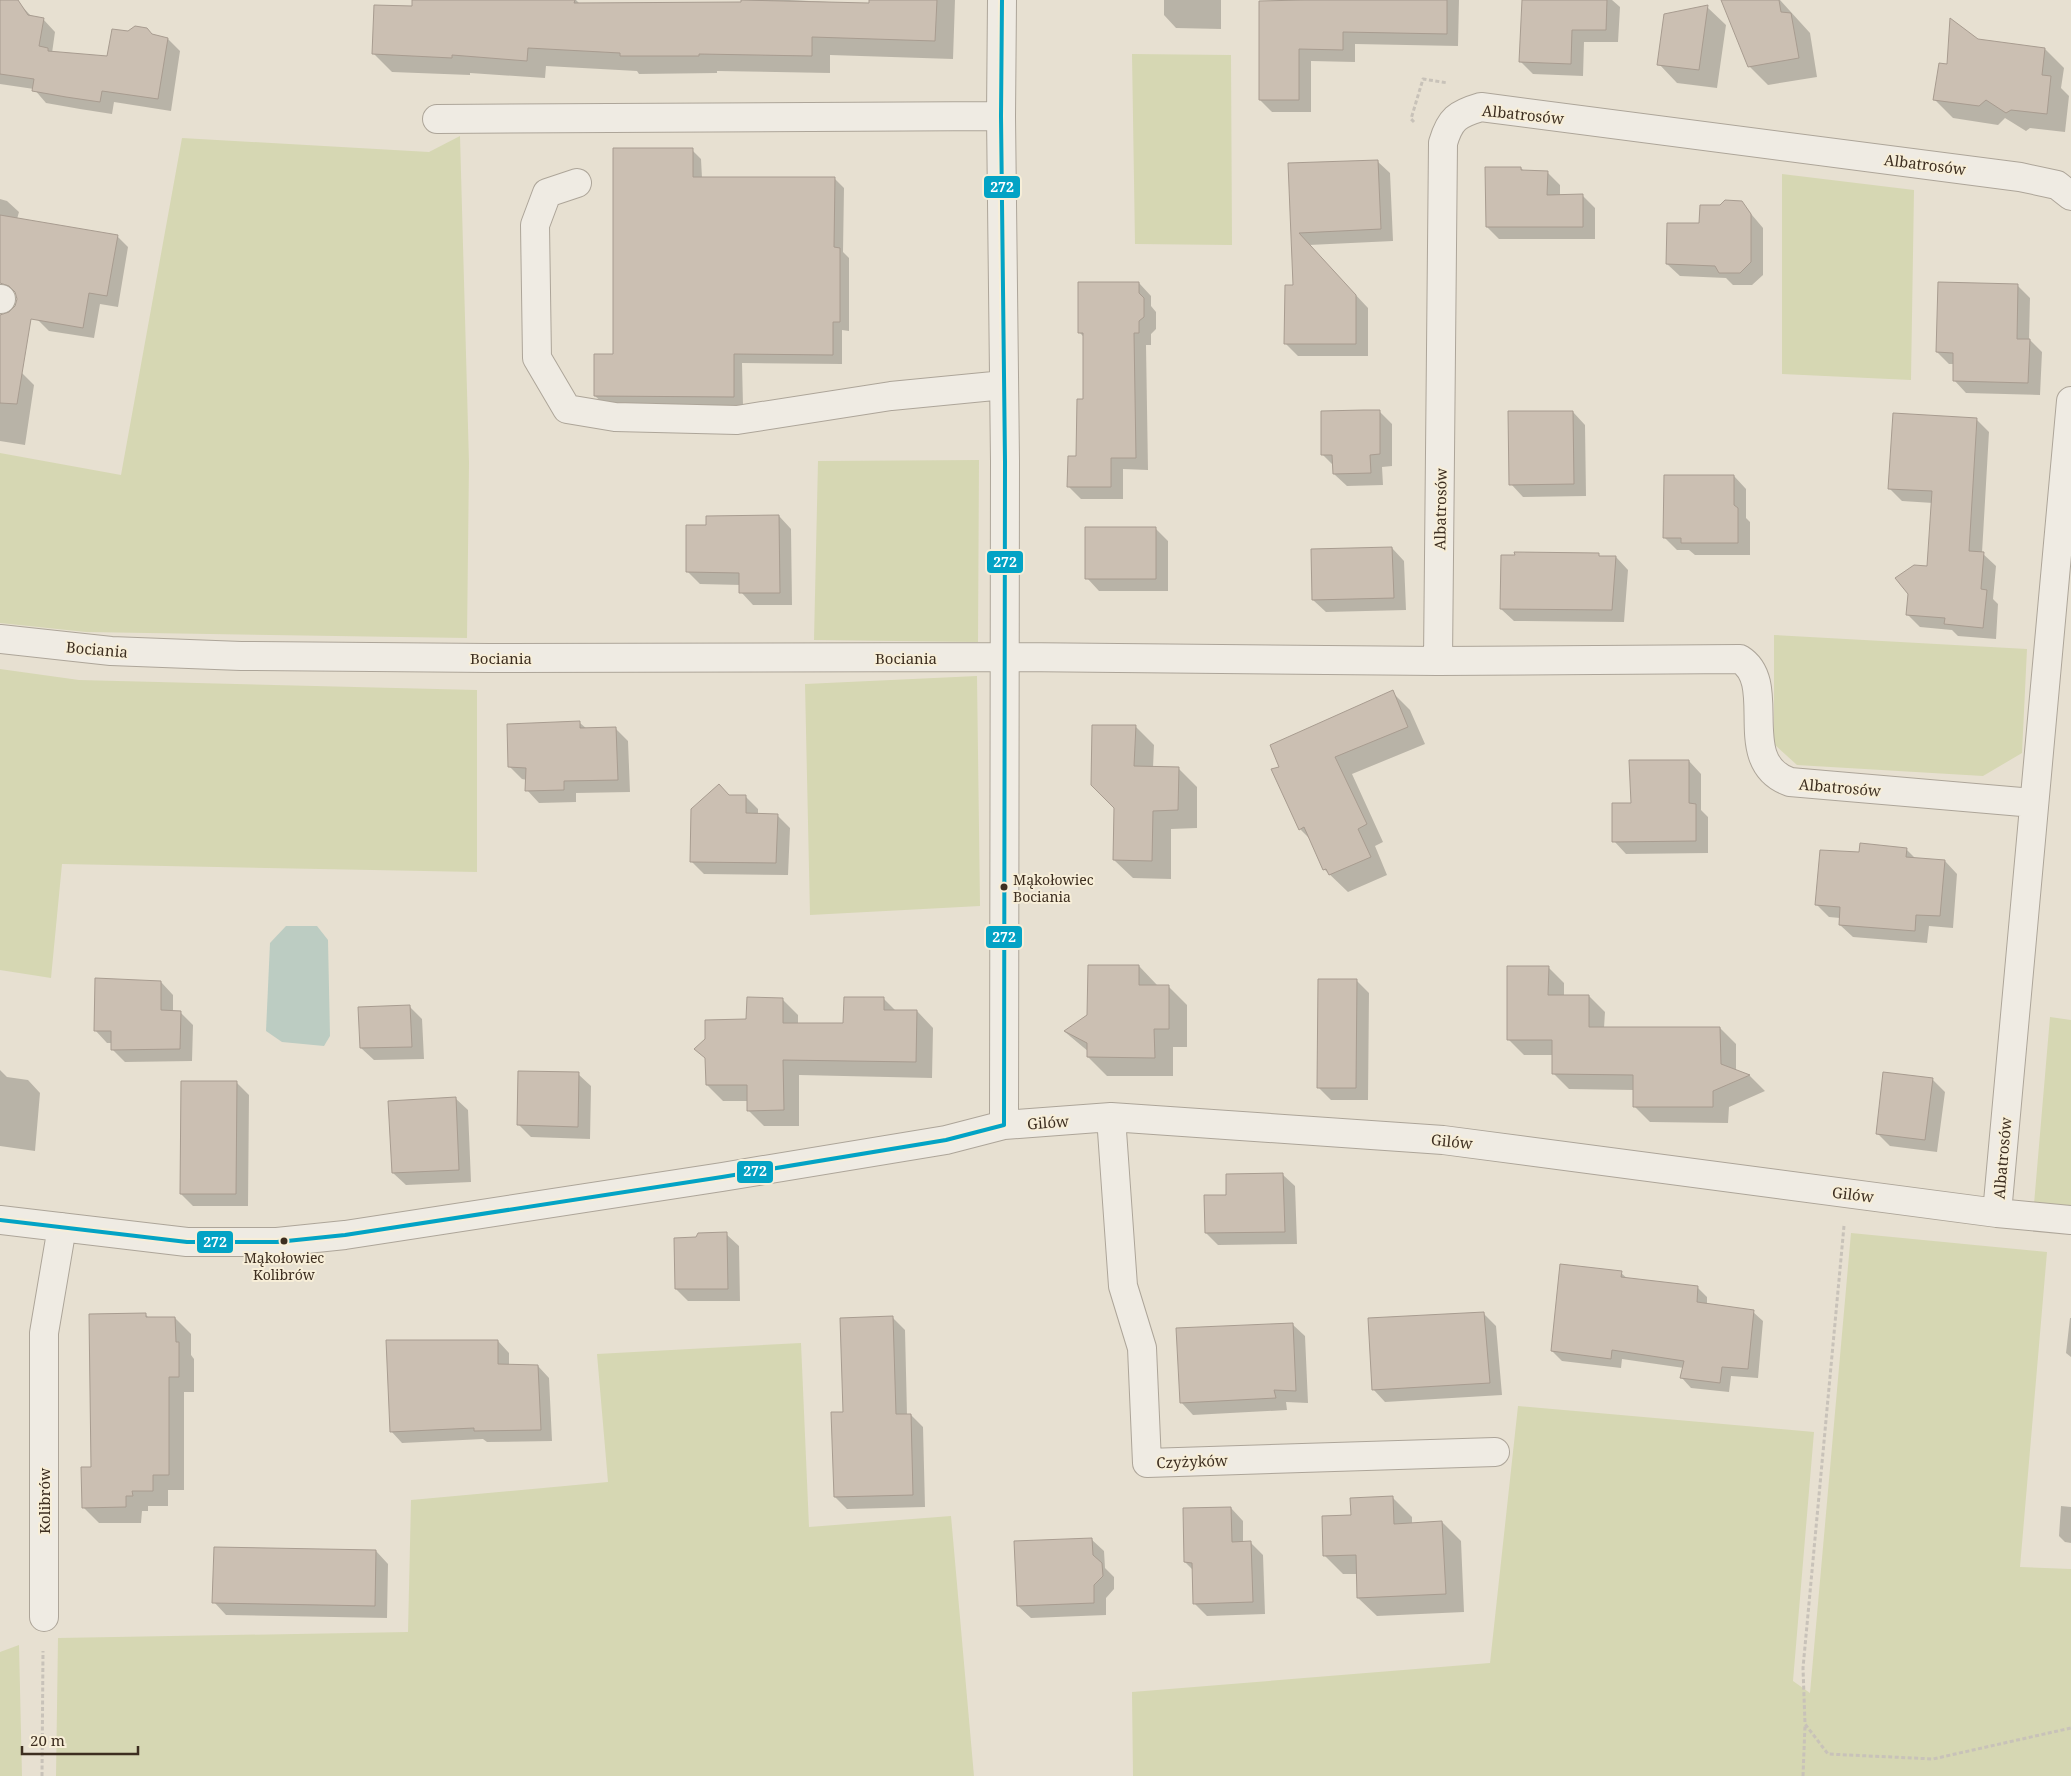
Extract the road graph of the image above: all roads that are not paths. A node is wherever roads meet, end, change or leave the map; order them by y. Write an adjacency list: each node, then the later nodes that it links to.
1 (1002, 0): 2 (street)
2 (1001, 116): 3 (street); 6 (street)
3 (437, 119)
4 (577, 183): 6 (street)
5 (2071, 196): 10 (street, Albatrosów)
6 (1004, 385): 9 (street)
7 (2071, 401): 11 (street, Albatrosów)
8 (0, 640): 9 (street, Bociania)
9 (1003, 657): 10 (street, Albatrosów); 13 (street)
10 (1438, 661): 11 (street, Albatrosów)
11 (2034, 803): 14 (street, Albatrosów)
12 (1111, 1117): 13 (street, Gilów); 14 (street, Gilów); 18 (street, Czyżyków)
13 (1004, 1125): 17 (street, Gilów)
14 (1997, 1213): 16 (street, Gilów)
15 (0, 1220): 17 (street, Gilów)
16 (2071, 1220)
17 (62, 1227): 19 (street, Kolibrów)
18 (1495, 1452)
19 (44, 1618)

